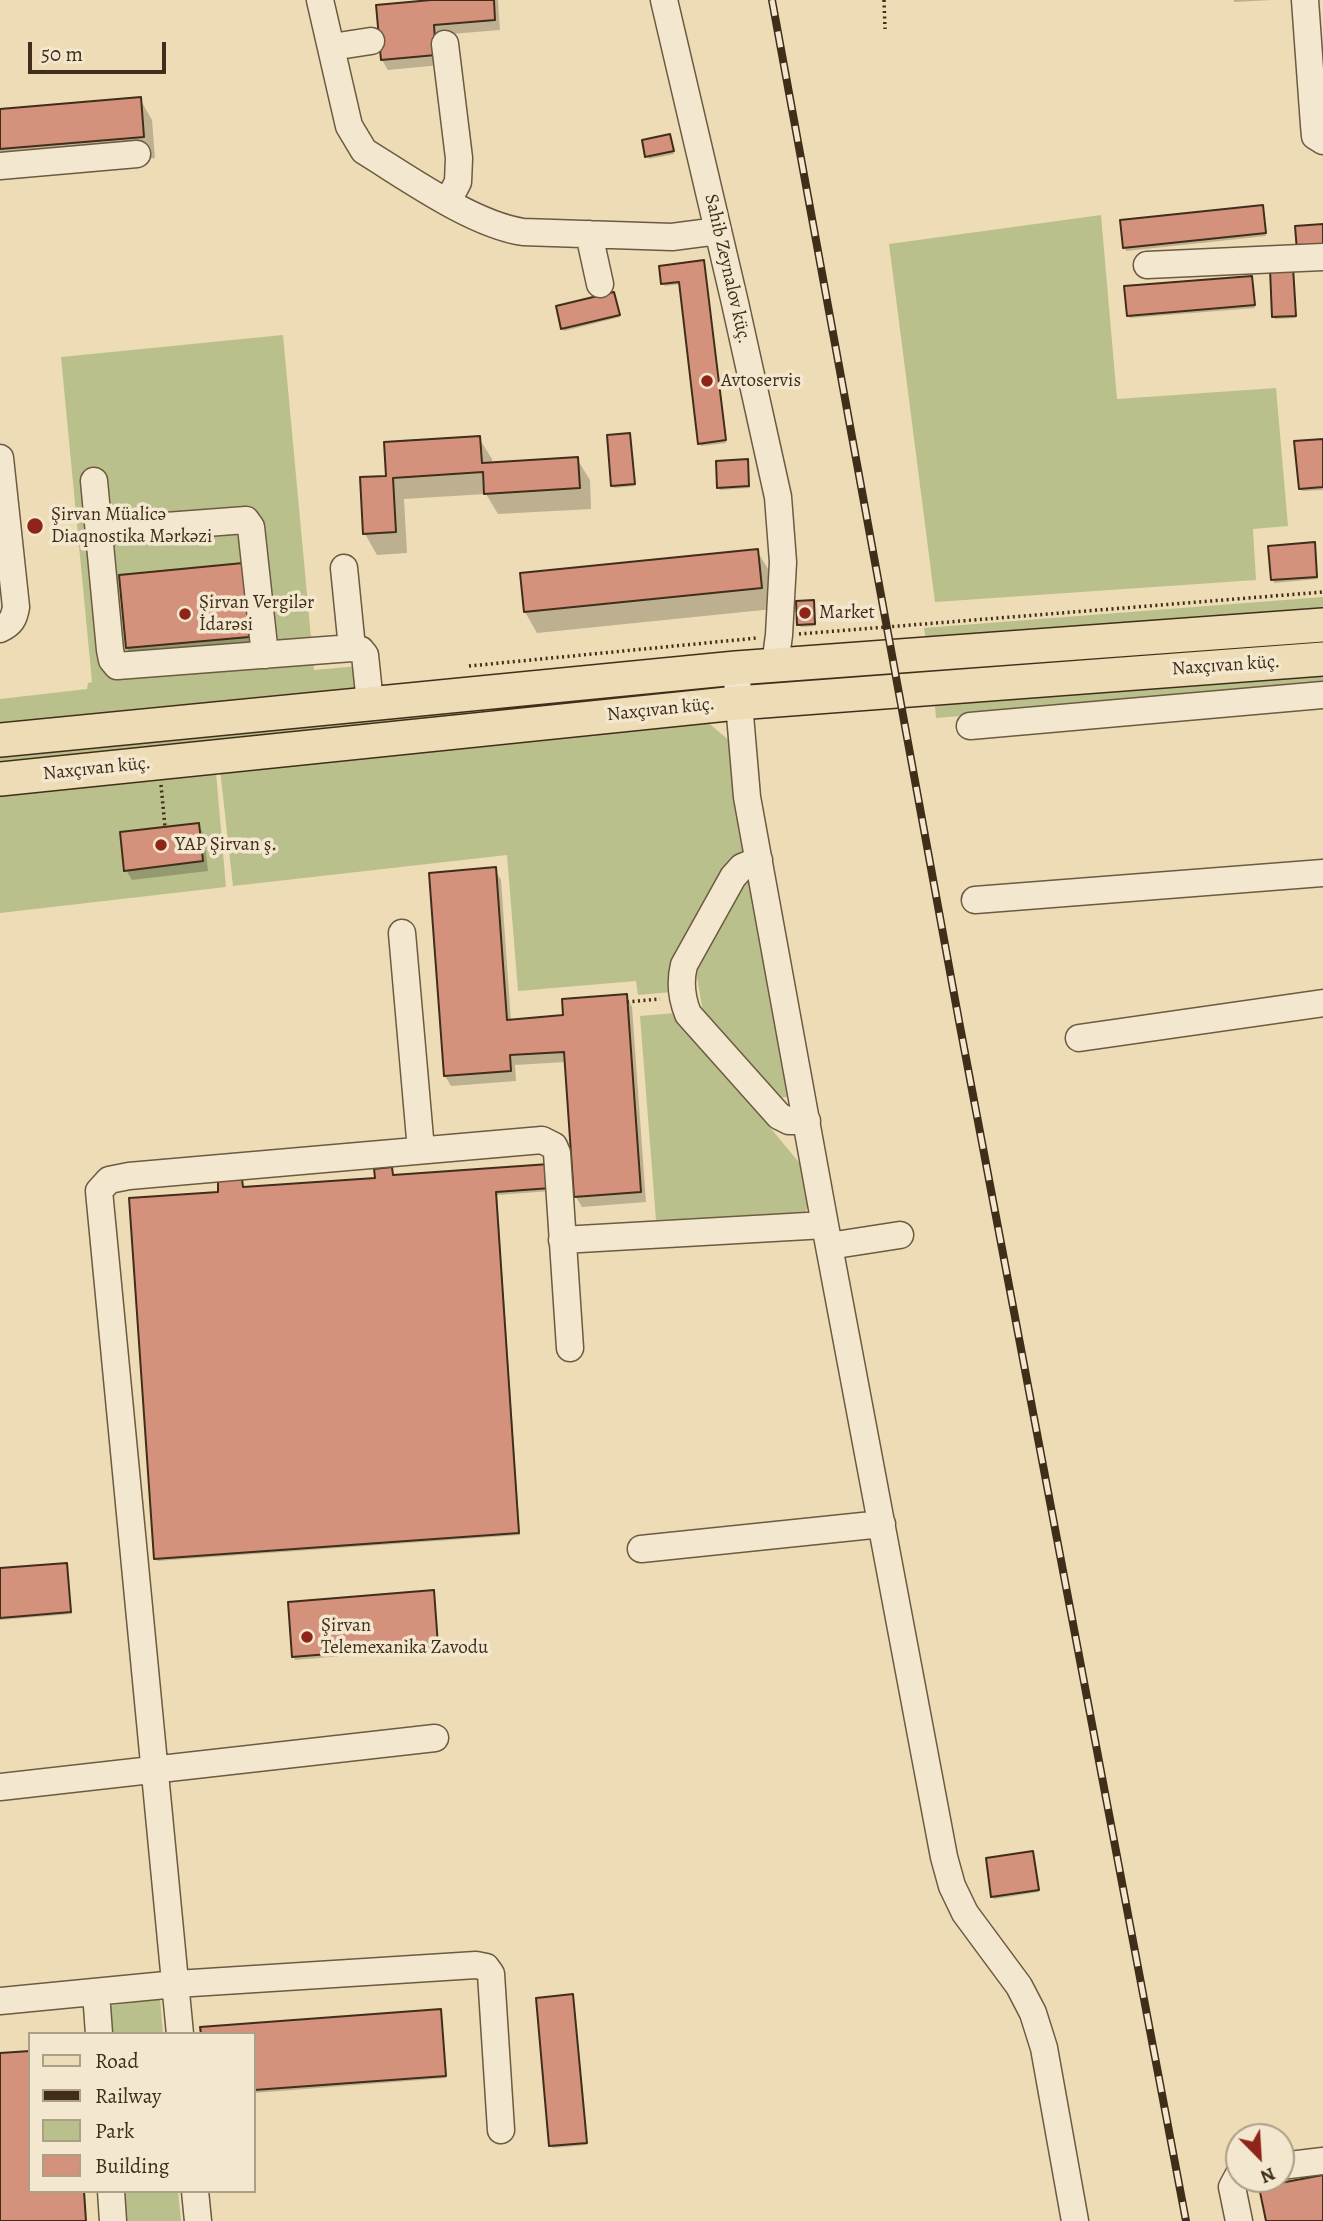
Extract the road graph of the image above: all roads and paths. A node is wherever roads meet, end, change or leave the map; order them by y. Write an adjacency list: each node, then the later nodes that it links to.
1 (320, 0): 8 (street)
2 (664, 0): 13 (street, Sahib Zeynalov küç.)
3 (884, 0): 5 (path)
4 (1305, 0): 9 (street)
5 (885, 29)
6 (371, 41): 8 (street)
7 (445, 44): 12 (street)
8 (332, 47): 12 (street)
9 (1323, 141)
10 (137, 154): 11 (street)
11 (0, 166)
12 (447, 201): 14 (street)
13 (718, 231): 14 (street); 27 (street, Sahib Zeynalov küç.)
14 (589, 234): 17 (street)
15 (1323, 257): 16 (street)
16 (1147, 265)
17 (600, 284)
18 (0, 458): 23 (street)
19 (94, 481): 20 (street)
20 (99, 531): 25 (street); 25 (street)
21 (344, 568): 24 (street)
22 (1323, 625): 27 (main road, Naxçıvan küç.)
23 (0, 629)
24 (352, 649): 25 (street); 30 (street)
25 (265, 655)
26 (1323, 659): 31 (main road, Naxçıvan küç.)
27 (775, 665): 28 (main road, Naxçıvan küç.)
28 (736, 668): 30 (main road, Naxçıvan küç.); 31 (street)
29 (1323, 695): 32 (street)
30 (370, 703): 33 (main road, Naxçıvan küç.)
31 (737, 703): 34 (main road, Naxçıvan küç.); 37 (street)
32 (970, 726)
33 (0, 740)
34 (160, 762): 35 (main road, Naxçıvan küç.); 36 (path)
35 (0, 779)
36 (164, 827)
37 (759, 860): 41 (street); 45 (street)
38 (1323, 873): 39 (street)
39 (975, 900)
40 (402, 933): 46 (street)
41 (683, 997): 42 (path); 45 (street)
42 (627, 1002)
43 (1323, 1003): 44 (street)
44 (1079, 1038)
45 (807, 1121): 47 (street)
46 (421, 1150): 49 (street); 54 (street)
47 (827, 1235): 48 (street); 49 (street); 51 (street)
48 (900, 1235)
49 (562, 1240): 50 (street)
50 (570, 1348)
51 (882, 1524): 52 (street); 69 (street)
52 (641, 1549)
53 (435, 1738): 54 (street)
54 (156, 1771): 55 (street); 56 (street)
55 (0, 1787)
56 (176, 1984): 57 (street); 60 (street); 61 (street)
57 (96, 1992): 58 (street); 59 (street)
58 (0, 2001)
59 (99, 2032)
60 (180, 2032)
61 (501, 2130)
62 (1323, 2161): 63 (street)
63 (1295, 2164)
64 (111, 2193): 67 (street)
65 (195, 2193): 68 (street)
66 (1233, 2193): 70 (street)
67 (113, 2221)
68 (198, 2221)
69 (1075, 2221)
70 (1239, 2221)

